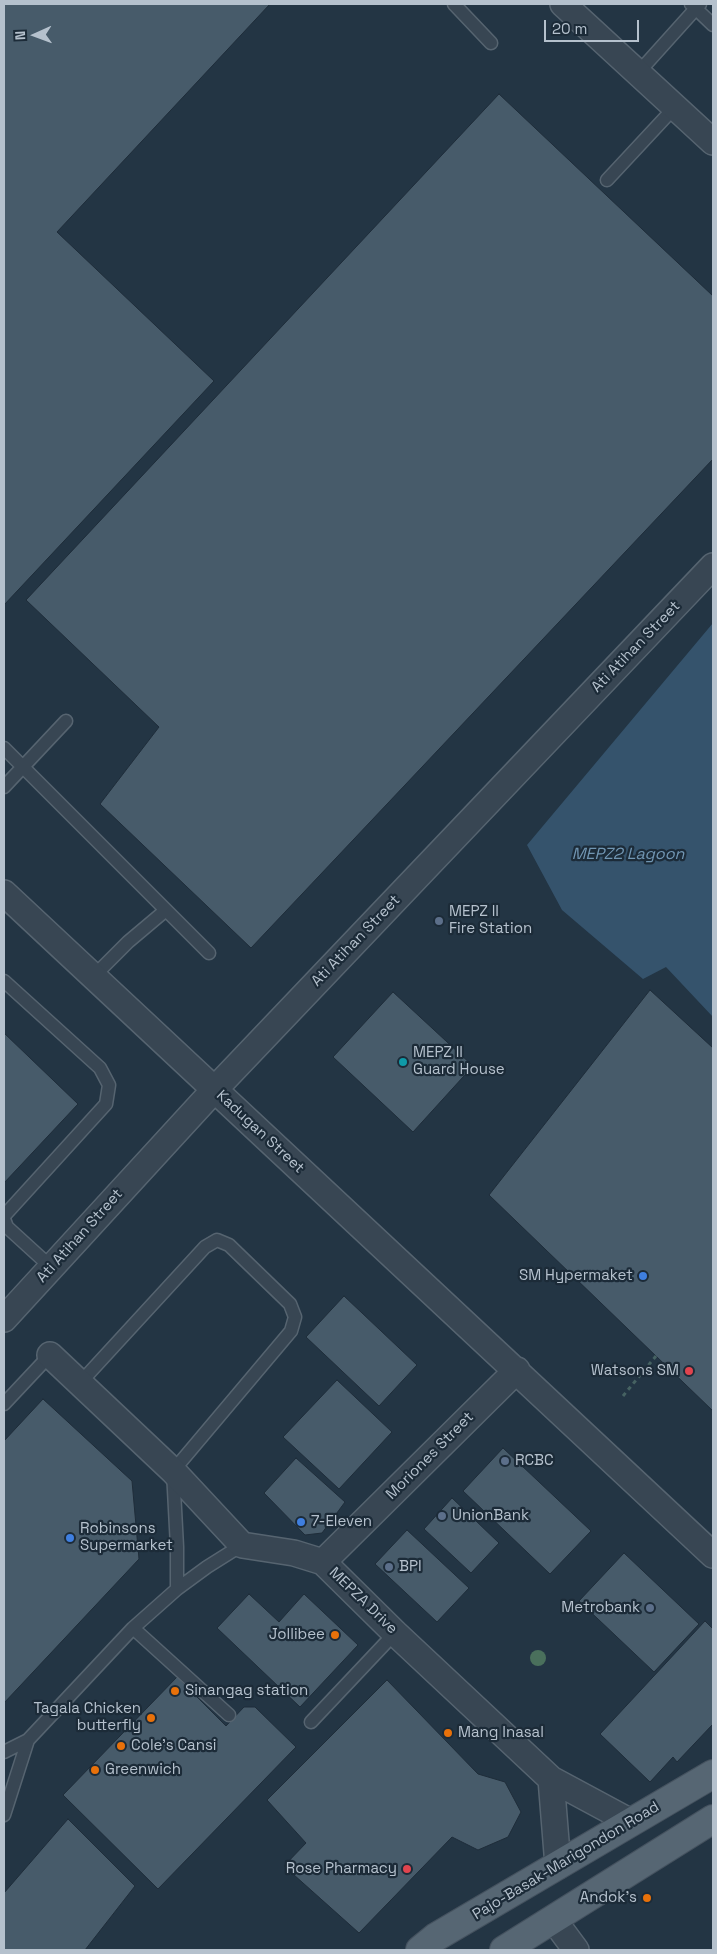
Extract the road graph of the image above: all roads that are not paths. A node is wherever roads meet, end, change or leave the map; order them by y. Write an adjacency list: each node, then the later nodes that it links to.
1 (454, 4): 5 (lane)
2 (563, 4): 6 (street)
3 (695, 5): 4 (lane); 6 (lane)
4 (713, 25)
5 (491, 43)
6 (637, 74): 7 (street)
7 (675, 107): 8 (street); 9 (lane)
8 (713, 142)
9 (607, 180)
10 (713, 566): 20 (street, Ati Atihan Street)
11 (66, 721): 13 (lane)
12 (4, 748): 13 (lane)
13 (23, 766): 14 (lane); 16 (lane)
14 (4, 787)
15 (4, 893): 18 (street, Kadugan Street)
16 (166, 910): 17 (lane); 18 (lane)
17 (209, 953)
18 (94, 976): 20 (street, Kadugan Street)
19 (4, 981): 21 (lane)
20 (215, 1089): 22 (street, Ati Atihan Street); 25 (street, Kadugan Street)
21 (4, 1217): 22 (lane)
22 (52, 1268): 23 (street, Ati Atihan Street)
23 (4, 1319)
24 (50, 1355): 26 (street); 27 (lane)
25 (517, 1370): 30 (street); 31 (street, Moriones Street)
26 (80, 1383): 28 (street); 28 (lane)
27 (4, 1404)
28 (173, 1471): 29 (street); 32 (lane)
29 (242, 1545): 31 (street, MEPZA Drive); 32 (lane)
30 (713, 1555)
31 (323, 1562): 34 (street, MEPZA Drive)
32 (177, 1589): 33 (lane)
33 (132, 1628): 35 (lane); 37 (lane)
34 (395, 1633): 36 (lane); 40 (street, MEPZA Drive)
35 (229, 1715)
36 (312, 1722)
37 (28, 1740): 38 (lane); 41 (lane)
38 (4, 1752)
39 (713, 1774): 43 (main road, Pajo-Basak-Marigondon Road)
40 (551, 1779): 43 (street, MEPZA Drive); 44 (street)
41 (4, 1815)
42 (713, 1819): 45 (main road)
43 (631, 1822): 44 (main road, Pajo-Basak-Marigondon Road)
44 (558, 1866): 46 (main road, Pajo-Basak-Marigondon Road)
45 (554, 1919): 47 (main road); 48 (street)
46 (420, 1950)
47 (504, 1950)
48 (576, 1950)

